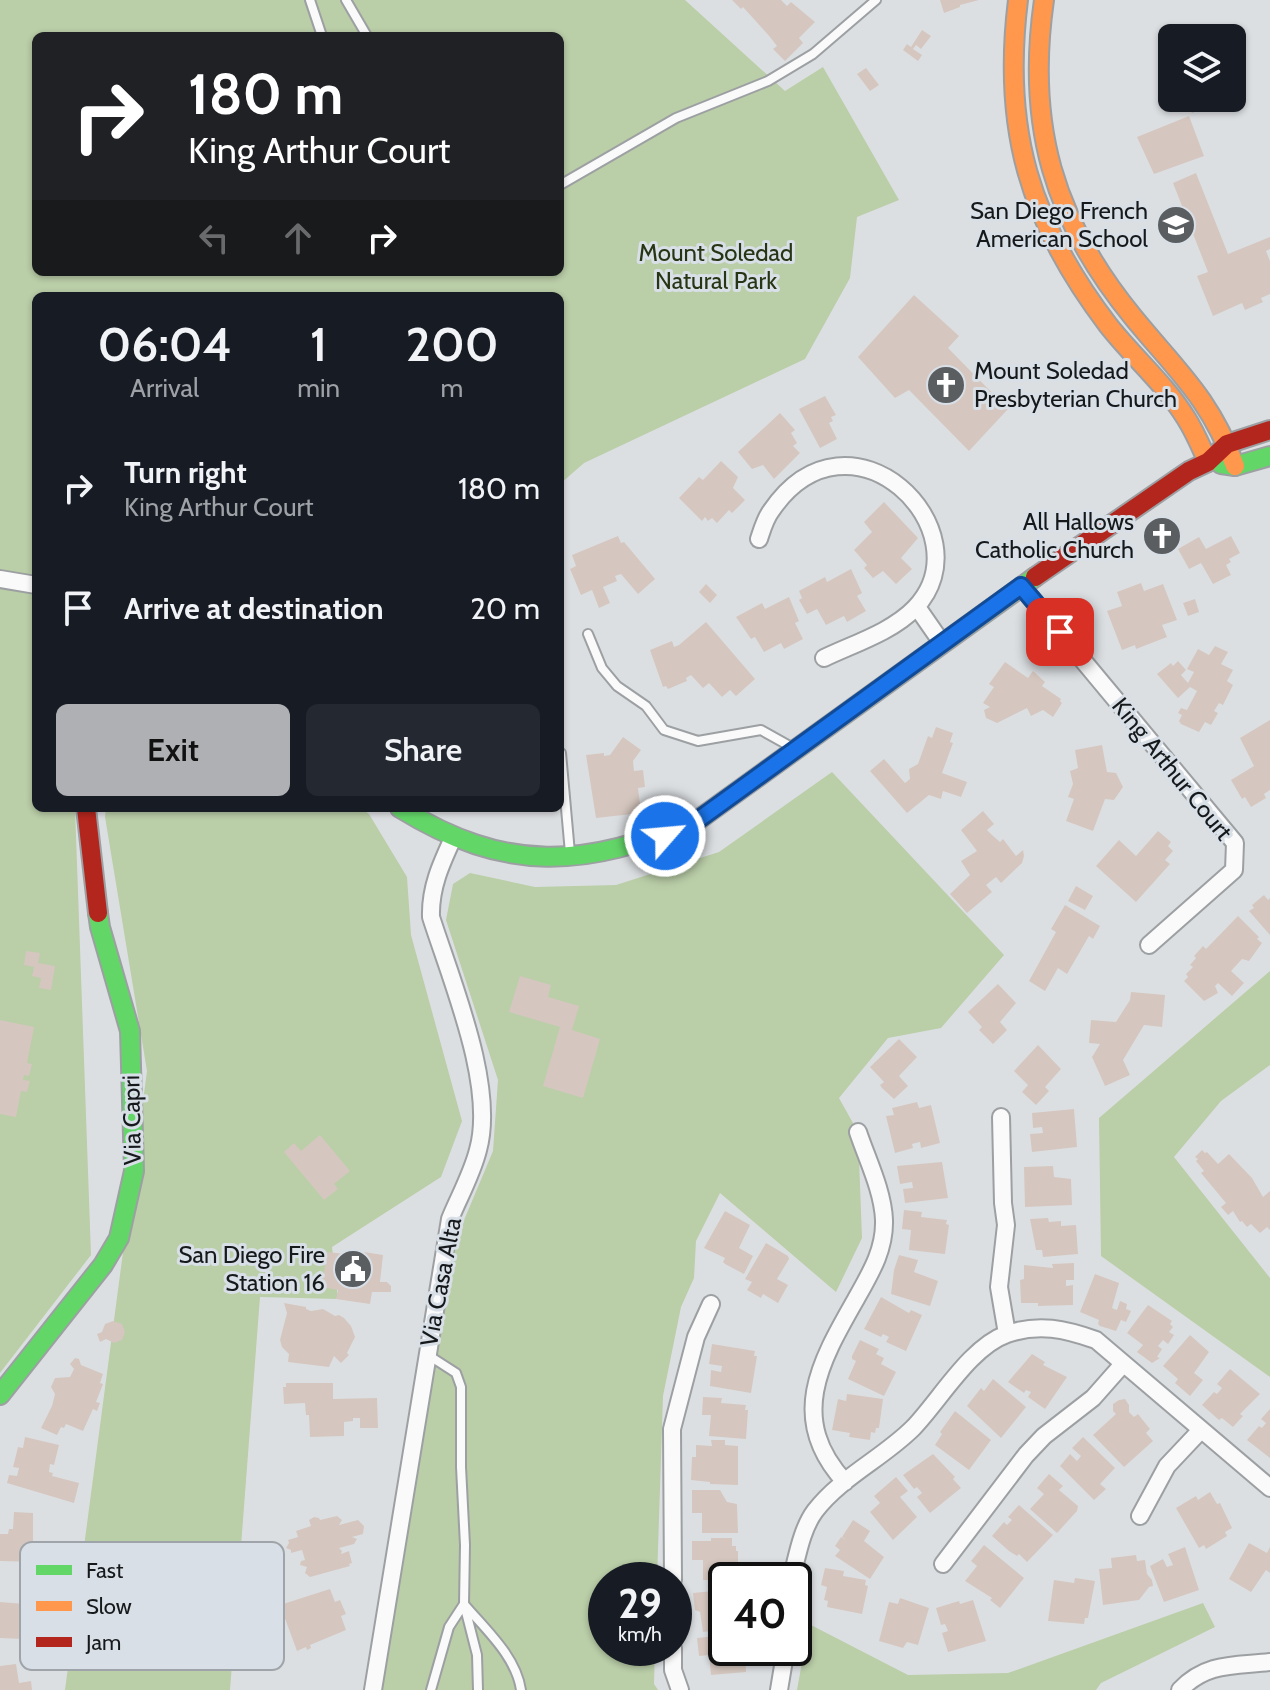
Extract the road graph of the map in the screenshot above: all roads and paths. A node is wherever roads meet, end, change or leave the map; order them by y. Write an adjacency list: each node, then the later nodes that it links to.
1 (310, 0): 6 (lane)
2 (346, 0): 7 (lane)
3 (876, 0): 8 (lane)
4 (1018, 0): 12 (street)
5 (1044, 0): 10 (street)
6 (321, 32)
7 (365, 32)
8 (564, 183)
9 (1270, 430): 10 (street)
10 (1227, 444): 12 (street); 13 (street)
11 (1270, 456): 13 (street)
12 (1208, 462): 13 (street); 17 (street)
13 (1235, 466)
14 (759, 539): 18 (street)
15 (0, 579): 16 (street)
16 (32, 584)
17 (1021, 586): 20 (street); 28 (street, King Arthur Court)
18 (917, 607): 20 (street); 21 (street)
19 (588, 634): 22 (lane)
20 (942, 643): 22 (street)
21 (824, 658)
22 (796, 749): 27 (street)
23 (564, 784): 27 (lane)
24 (86, 812): 35 (street, Via Capri)
25 (406, 812): 26 (street)
26 (453, 838): 27 (street); 33 (street, Via Casa Alta)
27 (571, 858)
28 (1149, 945)
29 (1001, 1117): 32 (street)
30 (858, 1132): 37 (street)
31 (711, 1304): 40 (street)
32 (1007, 1334): 34 (street); 37 (street)
33 (428, 1355): 43 (lane); 47 (street, Via Casa Alta)
34 (1123, 1364): 36 (street); 42 (street)
35 (0, 1395)
36 (1200, 1431): 38 (street); 39 (street)
37 (845, 1482): 41 (street)
38 (1270, 1488)
39 (1140, 1516)
40 (673, 1562)
41 (796, 1562)
42 (943, 1564)
43 (464, 1604): 48 (lane); 49 (lane); 50 (lane)
44 (1270, 1662): 53 (street)
45 (673, 1666): 51 (street)
46 (783, 1666): 52 (street)
47 (373, 1690)
48 (431, 1690)
49 (478, 1690)
50 (521, 1690)
51 (680, 1690)
52 (779, 1690)
53 (1180, 1690)

